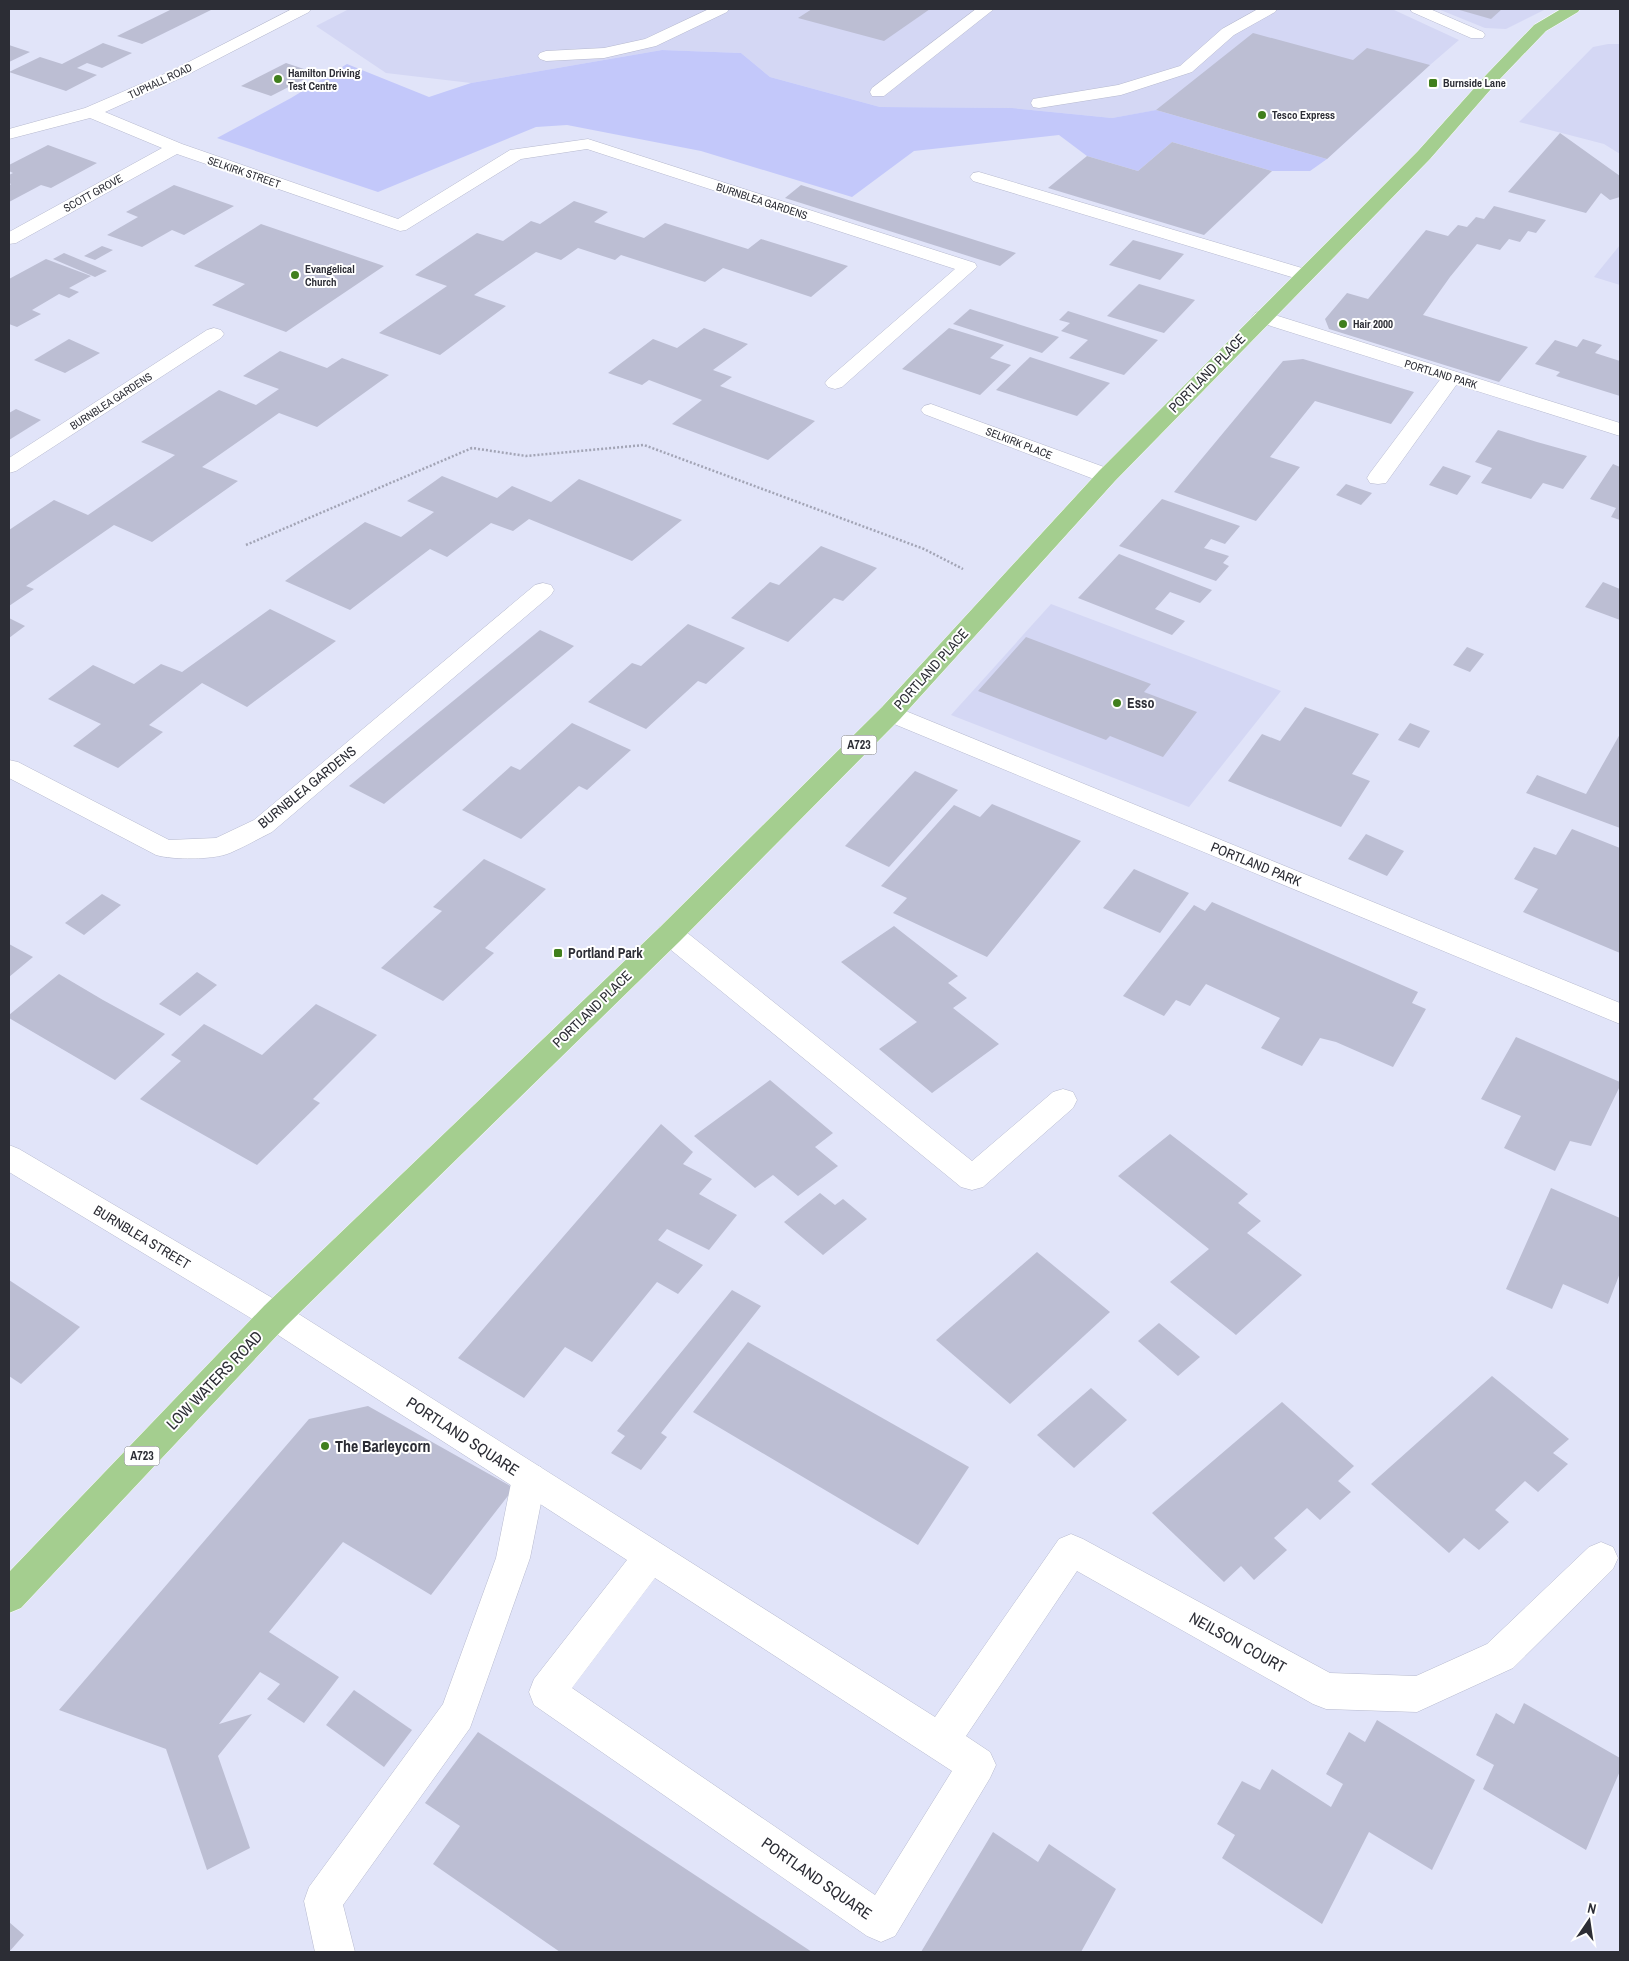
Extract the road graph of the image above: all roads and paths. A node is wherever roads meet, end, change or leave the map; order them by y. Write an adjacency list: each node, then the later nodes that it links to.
1 (303, 9): 11 (street, TUPHALL ROAD)
2 (721, 9): 8 (street)
3 (986, 9): 9 (street)
4 (1269, 9): 10 (street)
5 (1418, 9): 7 (street)
6 (1572, 9): 17 (main road, PORTLAND PLACE / A723)
7 (1477, 35)
8 (546, 56)
9 (878, 92)
10 (1039, 103)
11 (90, 112): 12 (street, TUPHALL ROAD); 13 (street, SELKIRK STREET)
12 (9, 134)
13 (176, 148): 15 (street, SELKIRK STREET); 16 (street, SCOTT GROVE)
14 (979, 177): 17 (street)
15 (400, 226): 21 (street, BURNBLEA GARDENS)
16 (9, 239)
17 (1305, 275): 18 (main road, PORTLAND PLACE / A723)
18 (1262, 317): 20 (street, PORTLAND PARK); 25 (main road, PORTLAND PLACE / A723)
19 (214, 334): 24 (street, BURNBLEA GARDENS)
20 (1452, 377): 23 (street, PORTLAND PARK); 26 (street)
21 (835, 382)
22 (931, 410): 25 (street, SELKIRK PLACE)
23 (1620, 430)
24 (9, 467)
25 (1107, 476): 28 (main road, PORTLAND PLACE / A723)
26 (1378, 478)
27 (246, 545): 28 (path)
28 (1004, 588): 30 (main road, PORTLAND PLACE / A723)
29 (543, 590): 31 (street, BURNBLEA GARDENS)
30 (891, 713): 32 (main road, PORTLAND PLACE / A723); 33 (street, PORTLAND PARK)
31 (9, 768)
32 (670, 934): 34 (street); 36 (main road, PORTLAND PLACE / A723)
33 (1620, 1014)
34 (1063, 1100)
35 (9, 1157): 36 (street, BURNBLEA STREET)
36 (275, 1316): 37 (street, PORTLAND SQUARE); 40 (main road, LOW WATERS ROAD / A723)
37 (529, 1478): 38 (street, PORTLAND SQUARE); 42 (street)
38 (651, 1556): 41 (street, PORTLAND SQUARE); 41 (street, PORTLAND SQUARE)
39 (1601, 1558): 41 (street, NEILSON COURT)
40 (9, 1596)
41 (940, 1742)
42 (335, 1952)

